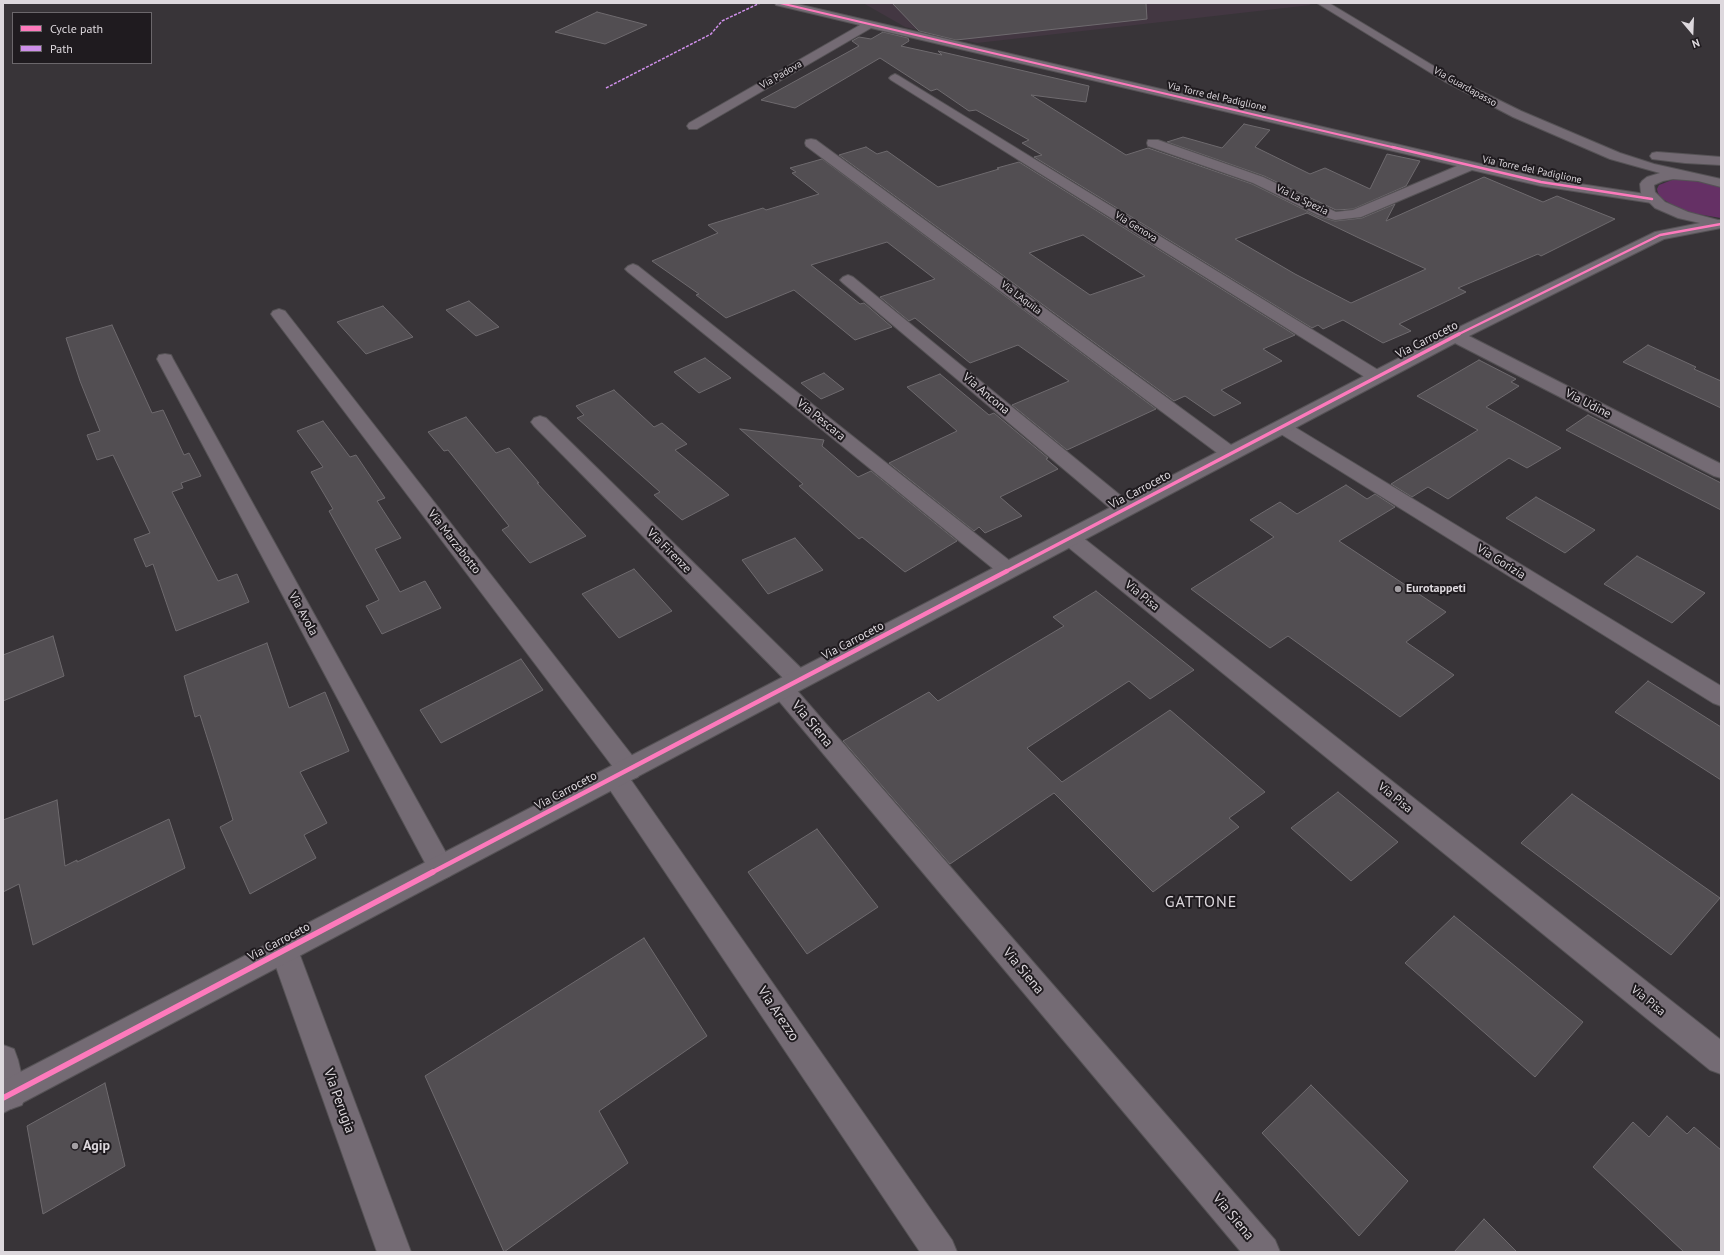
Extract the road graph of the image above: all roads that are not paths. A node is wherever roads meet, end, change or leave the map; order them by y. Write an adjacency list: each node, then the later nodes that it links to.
1 (780, 3): 3 (street, Via Torre del Padiglione)
2 (1322, 3): 6 (street, Via Guardapasso)
3 (869, 24): 5 (street, Via Padova); 11 (street, Via Torre del Padiglione)
4 (895, 78): 23 (street, Via Genova)
5 (693, 126)
6 (1555, 132): 9 (street, Via Guardapasso); 10 (street)
7 (811, 143): 26 (street, Via L'Aquila)
8 (1153, 143): 11 (street, Via La Spezia)
9 (1616, 156): 12 (street, Via Guardapasso); 15 (street, Via Guardapasso)
10 (1721, 161)
11 (1472, 165): 15 (street, Via Torre del Padiglione)
12 (1693, 176): 13 (street); 14 (street); 15 (street)
13 (1721, 176)
14 (1721, 183)
15 (1651, 194): 16 (street); 17 (street)
16 (1721, 223): 17 (street, Via Carroceto)
17 (1660, 235): 21 (street, Via Carroceto)
18 (633, 269): 30 (street, Via Pescara)
19 (848, 280): 28 (street, Via Ancona)
20 (279, 314): 33 (street, Via Marzabotto)
21 (1455, 336): 23 (street, Via Carroceto); 27 (street, Via Udine)
22 (165, 359): 34 (street, Via Avola)
23 (1377, 376): 25 (street, Via Carroceto)
24 (540, 422): 31 (street, Via Firenze)
25 (1282, 427): 26 (street, Via Carroceto); 32 (street, Via Gorizia)
26 (1231, 454): 28 (street, Via Carroceto)
27 (1721, 472)
28 (1124, 509): 29 (street, Via Carroceto)
29 (1070, 538): 30 (street, Via Carroceto); 36 (street, Via Pisa)
30 (1008, 570): 31 (street, Via Carroceto)
31 (790, 685): 33 (street, Via Carroceto); 41 (street, Via Siena)
32 (1721, 697)
33 (622, 773): 34 (street, Via Carroceto); 40 (street, Via Arezzo)
34 (441, 868): 35 (street, Via Carroceto)
35 (284, 950): 38 (street, Via Carroceto); 39 (street, Via Perugia)
36 (1721, 1059)
37 (3, 1060): 38 (street)
38 (7, 1096)
39 (394, 1252)
40 (940, 1252)
41 (1263, 1252)

